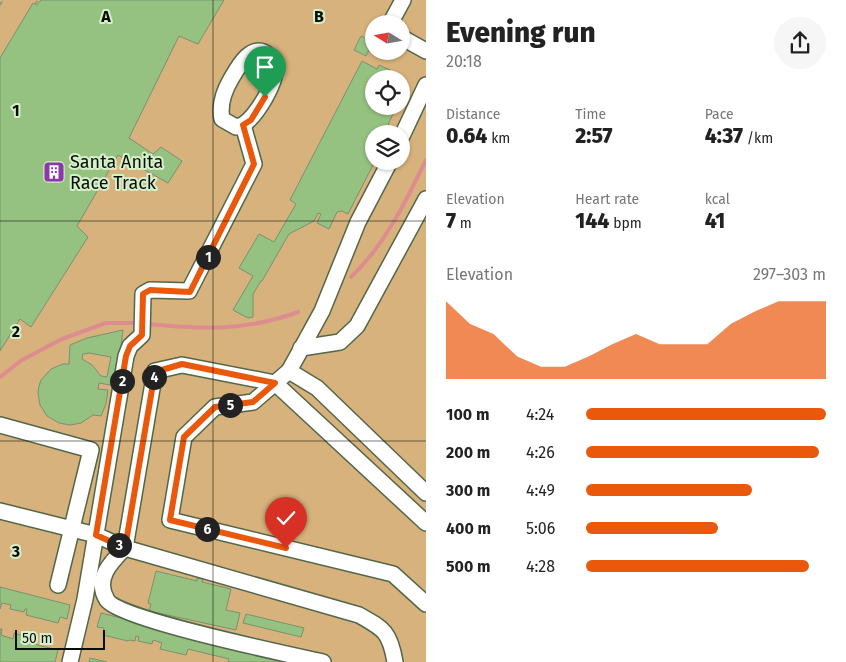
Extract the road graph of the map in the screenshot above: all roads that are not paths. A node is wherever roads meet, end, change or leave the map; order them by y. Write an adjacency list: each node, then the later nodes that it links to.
1 (403, 0): 2 (lane)
2 (395, 15)
3 (410, 42): 4 (lane)
4 (426, 51)
5 (426, 85): 7 (lane)
6 (243, 125): 6 (lane); 18 (lane)
7 (407, 125)
8 (385, 170): 10 (lane)
9 (426, 199): 10 (lane)
10 (301, 348): 11 (lane)
11 (289, 371): 12 (lane); 14 (lane)
12 (275, 383): 16 (lane); 19 (lane); 21 (lane)
13 (0, 425): 17 (lane)
14 (426, 493)
15 (0, 511): 17 (lane)
16 (426, 523)
17 (73, 529): 18 (lane); 20 (lane)
18 (96, 535): 19 (lane); 22 (lane)
19 (125, 548): 23 (lane); 24 (lane)
20 (58, 585)
21 (426, 604)
22 (70, 662)
23 (323, 662)
24 (395, 662)

